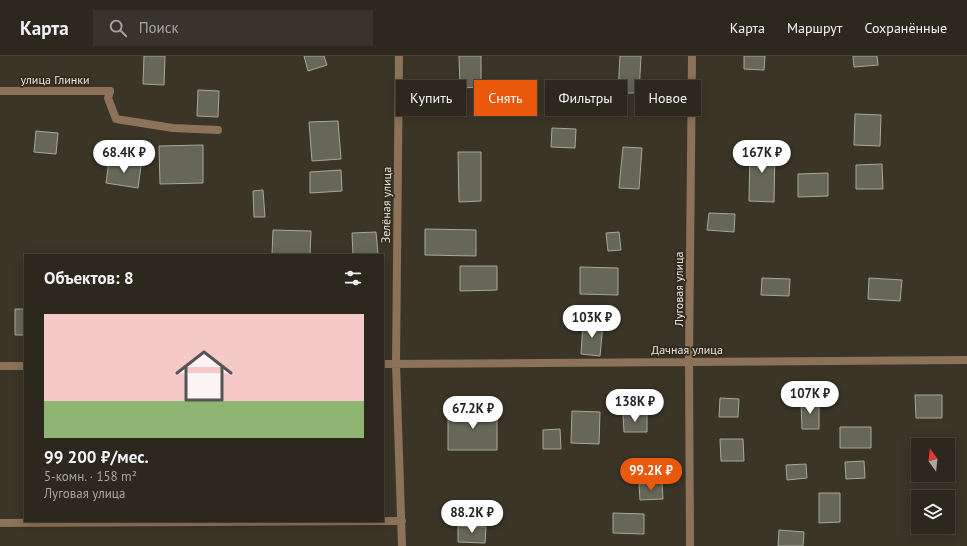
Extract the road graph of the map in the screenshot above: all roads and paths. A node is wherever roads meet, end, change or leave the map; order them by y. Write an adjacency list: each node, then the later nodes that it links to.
1 (399, 56): 8 (street, Зелёная улица)
2 (692, 56): 6 (street, Луговая улица)
3 (0, 91): 4 (street, улица Глинки)
4 (218, 130)
5 (967, 360): 6 (street, Дачная улица)
6 (689, 361): 8 (street, Дачная улица); 16 (street, Луговая улица)
7 (384, 364): 8 (street, Дачная улица)
8 (396, 364): 12 (street, Зелёная улица)
9 (0, 366): 10 (street)
10 (24, 366)
11 (384, 521): 12 (street)
12 (402, 521): 15 (street, Зелёная улица)
13 (191, 522): 14 (street)
14 (0, 523)
15 (402, 546)
16 (690, 546)

